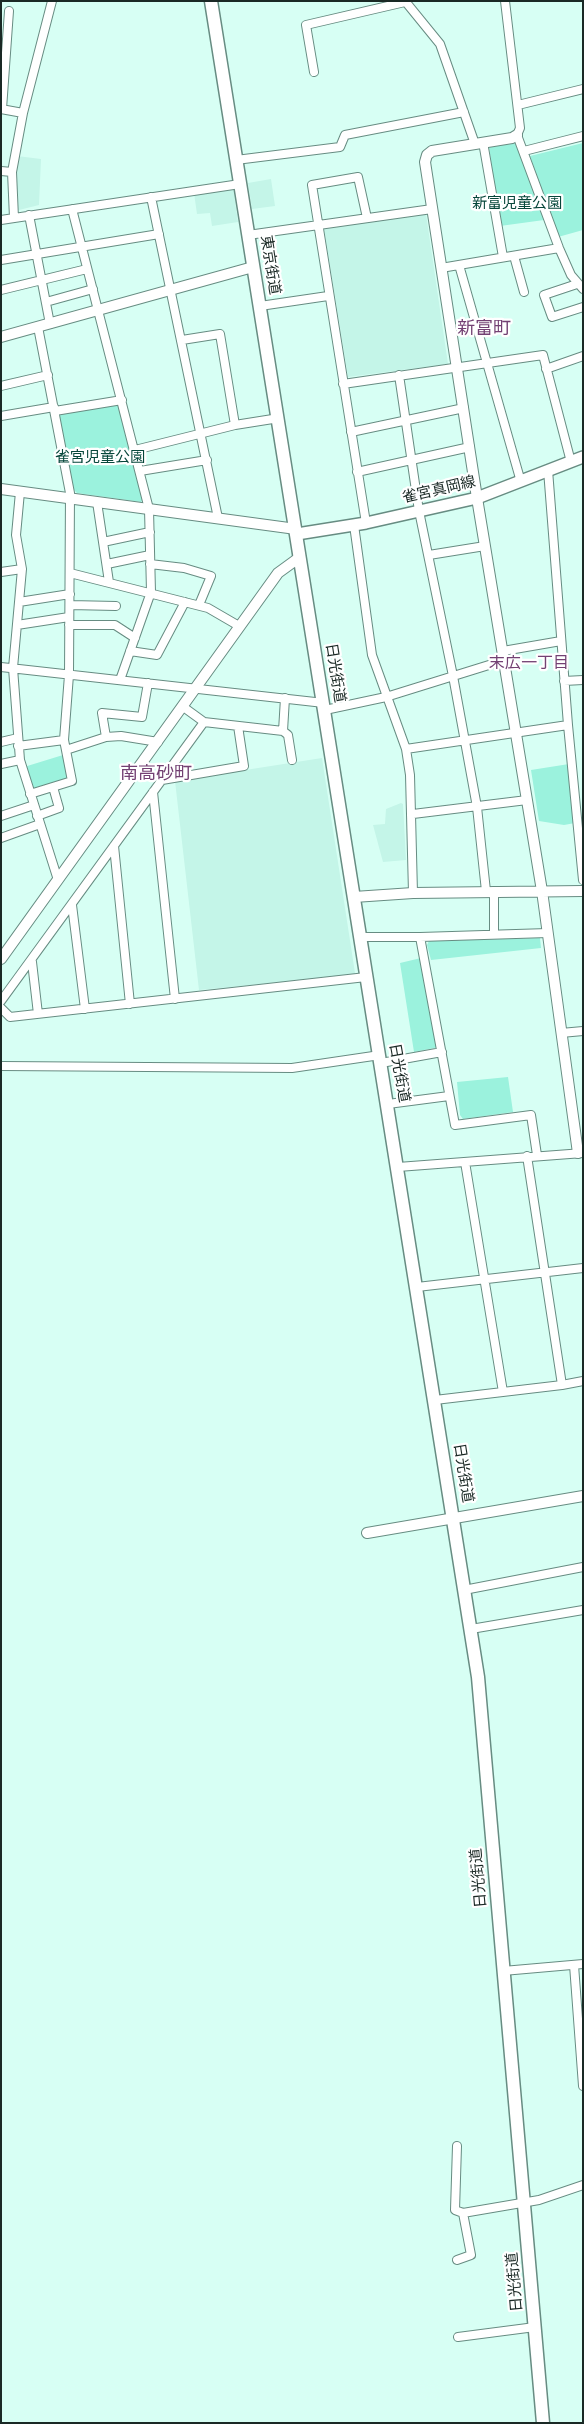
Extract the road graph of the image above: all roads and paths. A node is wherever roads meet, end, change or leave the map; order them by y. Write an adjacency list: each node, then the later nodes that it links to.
1 (52, 1): 11 (street)
2 (211, 1): 16 (highway, 東京街道)
3 (405, 1): 6 (street); 10 (street)
4 (505, 1): 8 (street)
5 (9, 11): 9 (street)
6 (314, 72)
7 (583, 89): 8 (street)
8 (518, 104): 12 (street)
9 (1, 109): 11 (street)
10 (464, 112): 14 (street); 16 (street)
11 (23, 113): 18 (street)
12 (518, 135): 14 (street); 15 (street)
13 (583, 136): 15 (street)
14 (479, 143): 22 (street); 34 (street)
15 (524, 151): 31 (street)
16 (236, 160): 19 (highway, 東京街道)
17 (1, 171): 18 (street)
18 (12, 172): 24 (street)
19 (240, 184): 20 (street); 29 (highway, 東京街道)
20 (152, 197): 21 (street); 28 (street)
21 (72, 209): 23 (street); 30 (street)
22 (432, 209): 25 (street); 38 (street)
23 (29, 215): 24 (street); 32 (street)
24 (14, 218): 26 (street)
25 (367, 218): 27 (street); 27 (street)
26 (1, 220)
27 (317, 225): 29 (street); 46 (street)
28 (159, 234): 30 (street); 43 (street)
29 (248, 235): 37 (highway, 東京街道)
30 (82, 247): 32 (street); 39 (street)
31 (558, 248): 33 (street); 41 (street)
32 (36, 254): 35 (street); 40 (street)
33 (514, 256): 34 (street); 45 (street)
34 (502, 258): 36 (street)
35 (1, 260)
36 (459, 265): 38 (street); 56 (street)
37 (254, 267): 43 (street); 48 (highway, 東京街道)
38 (441, 268): 57 (street)
39 (88, 269): 40 (street); 42 (street)
40 (42, 281): 44 (street); 47 (street)
41 (580, 287): 49 (street)
42 (93, 289): 47 (street); 50 (street)
43 (171, 289): 50 (street); 54 (street)
44 (1, 290)
45 (524, 292)
46 (328, 296): 48 (street); 61 (street)
47 (46, 302): 51 (street)
48 (260, 306): 67 (highway, 東京街道)
49 (583, 307)
50 (98, 310): 51 (street); 63 (street)
51 (50, 324): 52 (street)
52 (38, 327): 53 (street); 59 (street)
53 (1, 337)
54 (182, 340): 69 (street); 71 (street)
55 (583, 356): 58 (street)
56 (487, 364): 57 (street); 58 (street); 81 (street)
57 (458, 368): 60 (street); 64 (street)
58 (546, 369): 77 (street)
59 (48, 375): 62 (street); 65 (street)
60 (399, 375): 61 (street); 68 (street)
61 (343, 384): 70 (street)
62 (1, 386)
63 (122, 400): 65 (street); 73 (street)
64 (464, 408): 68 (street); 72 (street)
65 (54, 409): 66 (street); 84 (street)
66 (1, 416)
67 (278, 418): 69 (street); 92 (highway, 東京街道)
68 (406, 420): 70 (street); 76 (street)
69 (235, 425): 71 (street)
70 (351, 432): 80 (street)
71 (202, 433): 73 (street); 75 (street)
72 (470, 447): 76 (street); 85 (street)
73 (135, 450): 79 (street)
74 (583, 457): 77 (main road, 雀宮真岡線)
75 (207, 460): 79 (street); 89 (street)
76 (412, 460): 80 (street); 88 (street)
77 (571, 462): 78 (main road, 雀宮真岡線)
78 (548, 470): 81 (main road, 雀宮真岡線); 115 (street)
79 (140, 471): 87 (street)
80 (357, 472): 90 (street)
81 (521, 482): 85 (main road, 雀宮真岡線)
82 (1, 489): 83 (street)
83 (20, 492): 84 (street); 100 (street)
84 (70, 498): 86 (street); 102 (street)
85 (477, 498): 88 (main road, 雀宮真岡線); 94 (street)
86 (97, 502): 87 (street); 93 (street)
87 (149, 509): 89 (street); 91 (street)
88 (420, 511): 90 (main road, 雀宮真岡線); 96 (street)
89 (218, 518): 92 (street)
90 (360, 524): 92 (main road, 雀宮真岡線); 127 (street)
91 (150, 532): 93 (street); 95 (street)
92 (296, 532): 97 (highway, 日光街道)
93 (103, 542): 98 (street)
94 (485, 546): 96 (street); 117 (street)
95 (150, 555): 98 (street); 99 (street)
96 (428, 555): 121 (street)
97 (300, 557): 113 (street); 130 (highway, 日光街道)
98 (107, 564): 103 (street)
99 (150, 564): 104 (street); 109 (street)
100 (22, 569): 101 (street); 106 (street)
101 (1, 572)
102 (70, 572): 103 (street); 105 (street)
103 (109, 582): 104 (street)
104 (151, 592): 107 (street); 114 (street)
105 (70, 594): 106 (street); 108 (street)
106 (19, 602): 112 (street)
107 (185, 602): 109 (street); 116 (street)
108 (70, 605): 110 (street); 111 (street)
109 (199, 605): 113 (street)
110 (116, 606)
111 (69, 621): 112 (street); 114 (street); 120 (street)
112 (17, 625): 119 (street)
113 (240, 626): 126 (street)
114 (135, 638): 116 (street)
115 (561, 641): 117 (street); 124 (street)
116 (130, 651): 122 (street)
117 (504, 655): 121 (street); 135 (street)
118 (1, 667): 119 (street)
119 (13, 668): 120 (street); 140 (street)
120 (69, 675): 122 (street); 137 (street)
121 (453, 676): 127 (street); 138 (street)
122 (120, 680): 125 (street)
123 (583, 680): 124 (street)
124 (564, 681): 133 (street)
125 (148, 683): 126 (street); 136 (street)
126 (195, 688): 128 (street); 129 (street)
127 (386, 697): 130 (street); 143 (street)
128 (285, 698): 130 (street); 134 (street)
129 (182, 706): 131 (street); 141 (street)
130 (324, 706): 165 (highway, 日光街道)
131 (204, 722): 132 (street); 147 (street)
132 (238, 726): 134 (street); 147 (street)
133 (568, 726): 135 (street); 160 (street)
134 (283, 731): 145 (street)
135 (517, 734): 138 (street); 151 (street)
136 (106, 737): 141 (street); 142 (street)
137 (64, 740): 140 (street); 142 (street)
138 (464, 740): 143 (street); 153 (street)
139 (1, 742): 140 (street)
140 (18, 742): 144 (street)
141 (158, 742): 159 (street)
142 (66, 750): 148 (street)
143 (406, 750): 154 (street)
144 (20, 760): 146 (street); 150 (street)
145 (292, 760)
146 (1, 764)
147 (162, 780): 149 (street)
148 (53, 787): 150 (street); 156 (street)
149 (154, 792): 158 (street); 174 (street)
150 (30, 794): 152 (street)
151 (527, 800): 153 (street); 162 (street)
152 (34, 805): 155 (street); 156 (street)
153 (477, 807): 154 (street); 161 (street)
154 (412, 814): 164 (street)
155 (1, 816)
156 (39, 820): 157 (street); 159 (street)
157 (1, 838)
158 (114, 846): 166 (street); 176 (street)
159 (58, 880): 171 (street)
160 (583, 880)
161 (490, 891): 162 (street); 164 (street); 167 (street)
162 (542, 891): 163 (street); 168 (street)
163 (583, 892)
164 (413, 893): 165 (street)
165 (354, 897): 169 (highway, 日光街道)
166 (72, 905): 172 (street); 178 (street)
167 (494, 933): 168 (street); 170 (street)
168 (548, 933): 181 (street)
169 (360, 937): 170 (street); 173 (highway, 日光街道)
170 (420, 937): 182 (street)
171 (1, 959)
172 (32, 962): 175 (street); 179 (street)
173 (366, 977): 174 (street); 183 (highway, 日光街道)
174 (175, 999): 176 (street)
175 (1, 1001)
176 (130, 1004): 178 (street)
177 (1, 1008): 179 (street)
178 (85, 1008): 179 (street)
179 (38, 1014)
180 (583, 1032): 181 (street)
181 (562, 1033): 187 (street)
182 (442, 1052): 183 (street); 185 (street)
183 (380, 1059): 184 (street); 186 (highway, 日光街道)
184 (1, 1066)
185 (449, 1096): 186 (street); 189 (street)
186 (388, 1104): 191 (highway, 日光街道)
187 (580, 1153): 189 (street)
188 (527, 1156): 189 (street); 190 (street); 193 (street)
189 (537, 1156)
190 (465, 1162): 191 (street); 194 (street)
191 (398, 1167): 195 (highway, 日光街道)
192 (583, 1268): 193 (street)
193 (546, 1272): 194 (street); 197 (street)
194 (484, 1278): 195 (street); 198 (street)
195 (418, 1287): 199 (highway, 日光街道)
196 (583, 1381): 197 (street)
197 (562, 1385): 198 (street)
198 (503, 1392): 199 (street)
199 (435, 1400): 201 (highway, 日光街道)
200 (583, 1496): 201 (street)
201 (453, 1518): 202 (street); 204 (highway, 日光街道)
202 (367, 1533)
203 (583, 1567): 204 (street)
204 (464, 1590): 206 (highway, 日光街道)
205 (583, 1610): 206 (street)
206 (471, 1629): 208 (highway, 日光街道)
207 (578, 1965): 208 (street); 209 (street)
208 (503, 1971): 212 (highway, 日光街道)
209 (583, 2086)
210 (457, 2146): 213 (street)
211 (583, 2184): 212 (street)
212 (525, 2202): 213 (street); 215 (highway, 日光街道)
213 (463, 2213): 214 (street)
214 (457, 2260)
215 (535, 2327): 216 (street); 217 (highway, 日光街道)
216 (458, 2338)
217 (543, 2423)

